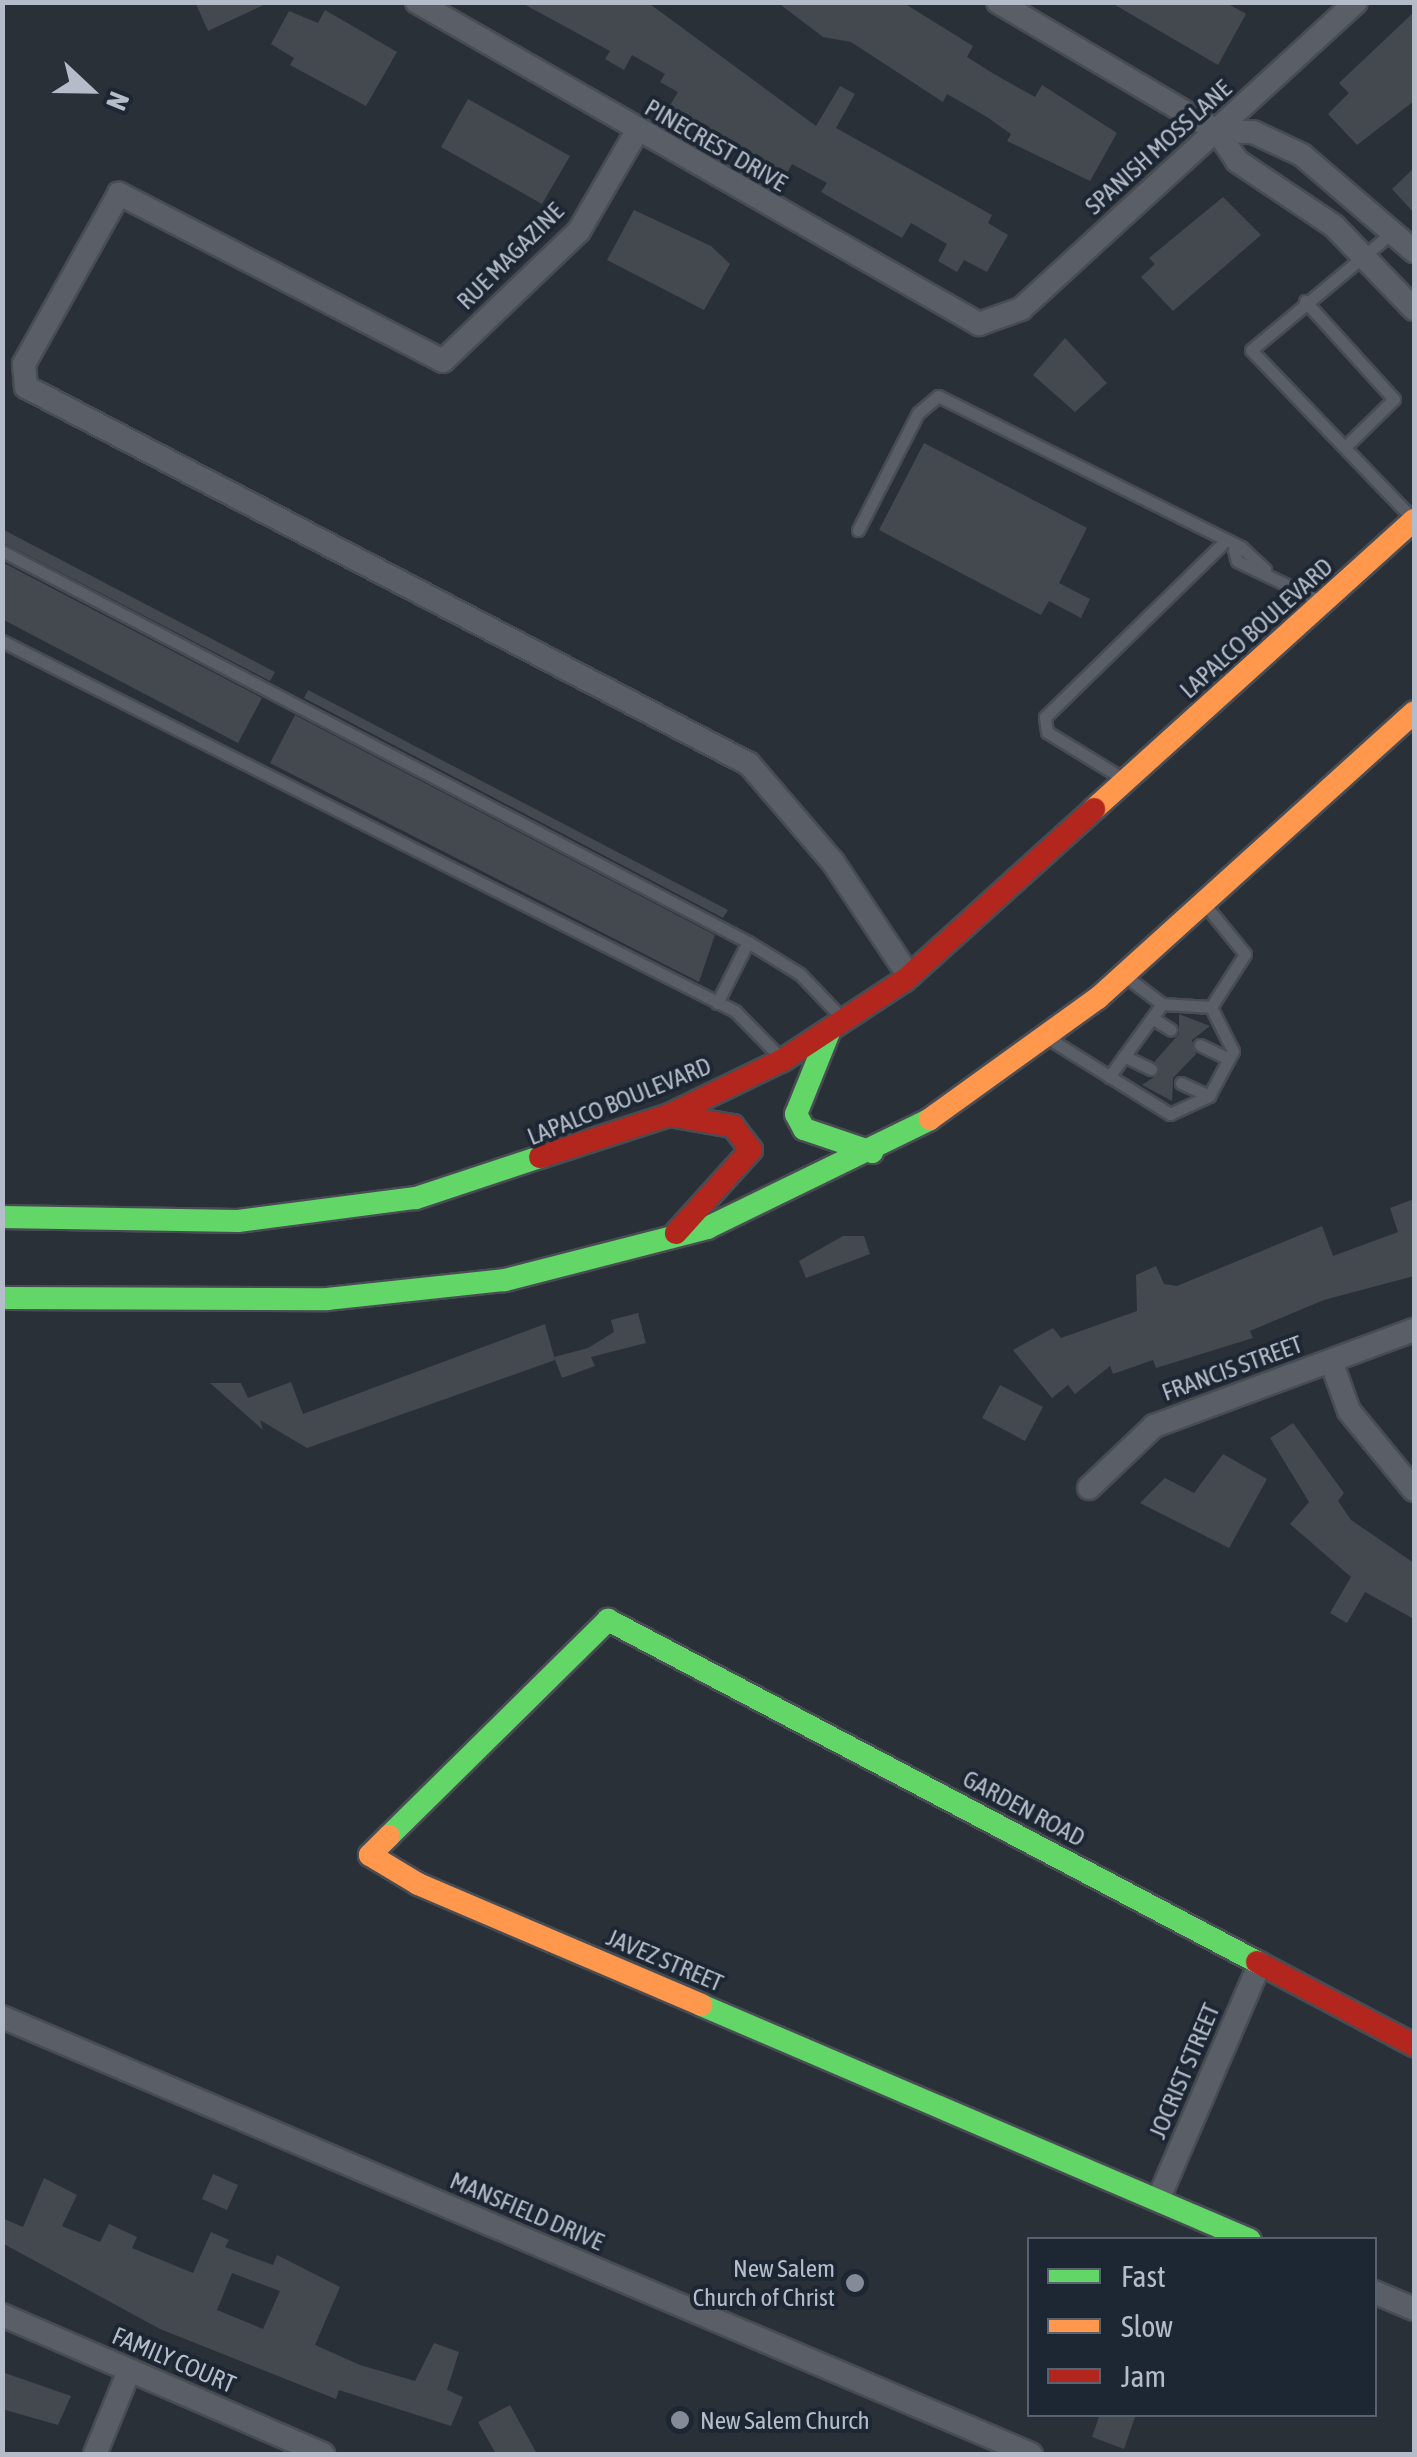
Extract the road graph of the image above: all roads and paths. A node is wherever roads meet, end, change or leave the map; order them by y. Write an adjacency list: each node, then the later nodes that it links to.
1 (417, 2): 4 (street, PINECREST DRIVE)
2 (998, 2): 5 (street)
3 (1356, 2): 5 (street, SPANISH MOSS LANE)
4 (636, 131): 11 (street, PINECREST DRIVE); 23 (street, RUE MAGAZINE)
5 (1217, 131): 6 (street); 8 (street); 11 (street, SPANISH MOSS LANE)
6 (1395, 230): 7 (street); 8 (lane)
7 (1414, 251)
8 (1364, 255): 9 (lane); 10 (street)
9 (1304, 301): 12 (lane); 12 (lane)
10 (1414, 309)
11 (991, 324)
12 (1345, 447): 13 (lane)
13 (1414, 520): 17 (main road, LAPALCO BOULEVARD)
14 (858, 530): 15 (lane)
15 (1228, 547): 17 (lane); 20 (lane)
16 (2, 551): 22 (lane)
17 (1324, 604): 20 (main road, LAPALCO BOULEVARD)
18 (2, 641): 25 (lane)
19 (1414, 712): 21 (main road)
20 (1128, 782): 23 (main road, LAPALCO BOULEVARD)
21 (1204, 904): 24 (main road); 27 (lane)
22 (748, 942): 25 (lane); 29 (lane)
23 (909, 976): 29 (main road, LAPALCO BOULEVARD)
24 (1124, 976): 26 (lane); 31 (main road)
25 (717, 1002): 35 (lane)
26 (1162, 1004): 27 (lane); 28 (lane)
27 (1211, 1006): 34 (lane)
28 (1152, 1018): 30 (lane); 33 (lane)
29 (837, 1026): 35 (main road, LAPALCO BOULEVARD); 41 (main road)
30 (1171, 1030)
31 (1048, 1038): 37 (lane); 41 (main road)
32 (1200, 1045): 34 (lane)
33 (1124, 1056): 36 (lane); 37 (lane)
34 (1229, 1059): 39 (lane)
35 (783, 1060): 40 (main road, LAPALCO BOULEVARD)
36 (1151, 1069)
37 (1109, 1077): 39 (lane)
38 (1181, 1083): 39 (lane)
39 (1209, 1096)
40 (669, 1115): 42 (main road, LAPALCO BOULEVARD); 43 (main road)
41 (872, 1152): 43 (main road)
42 (2, 1217)
43 (671, 1237): 44 (main road)
44 (2, 1298)
45 (1414, 1330): 46 (street, FRANCIS STREET)
46 (1330, 1360): 47 (street, FRANCIS STREET); 48 (street)
47 (1089, 1488)
48 (1414, 1490)
49 (608, 1620): 50 (main road, GARDEN ROAD); 53 (main road, JAVEZ STREET)
50 (1260, 1964): 52 (main road, GARDEN ROAD); 53 (street, JOCRIST STREET)
51 (2, 2017): 61 (street, MANSFIELD DRIVE)
52 (1414, 2045)
53 (1158, 2200): 54 (main road, JAVEZ STREET)
54 (1243, 2237)
55 (1377, 2293): 56 (street)
56 (1414, 2310)
57 (2, 2315): 58 (street, FAMILY COURT)
58 (129, 2371): 59 (street); 60 (street, FAMILY COURT)
59 (95, 2454)
60 (324, 2454)
61 (1031, 2454)

